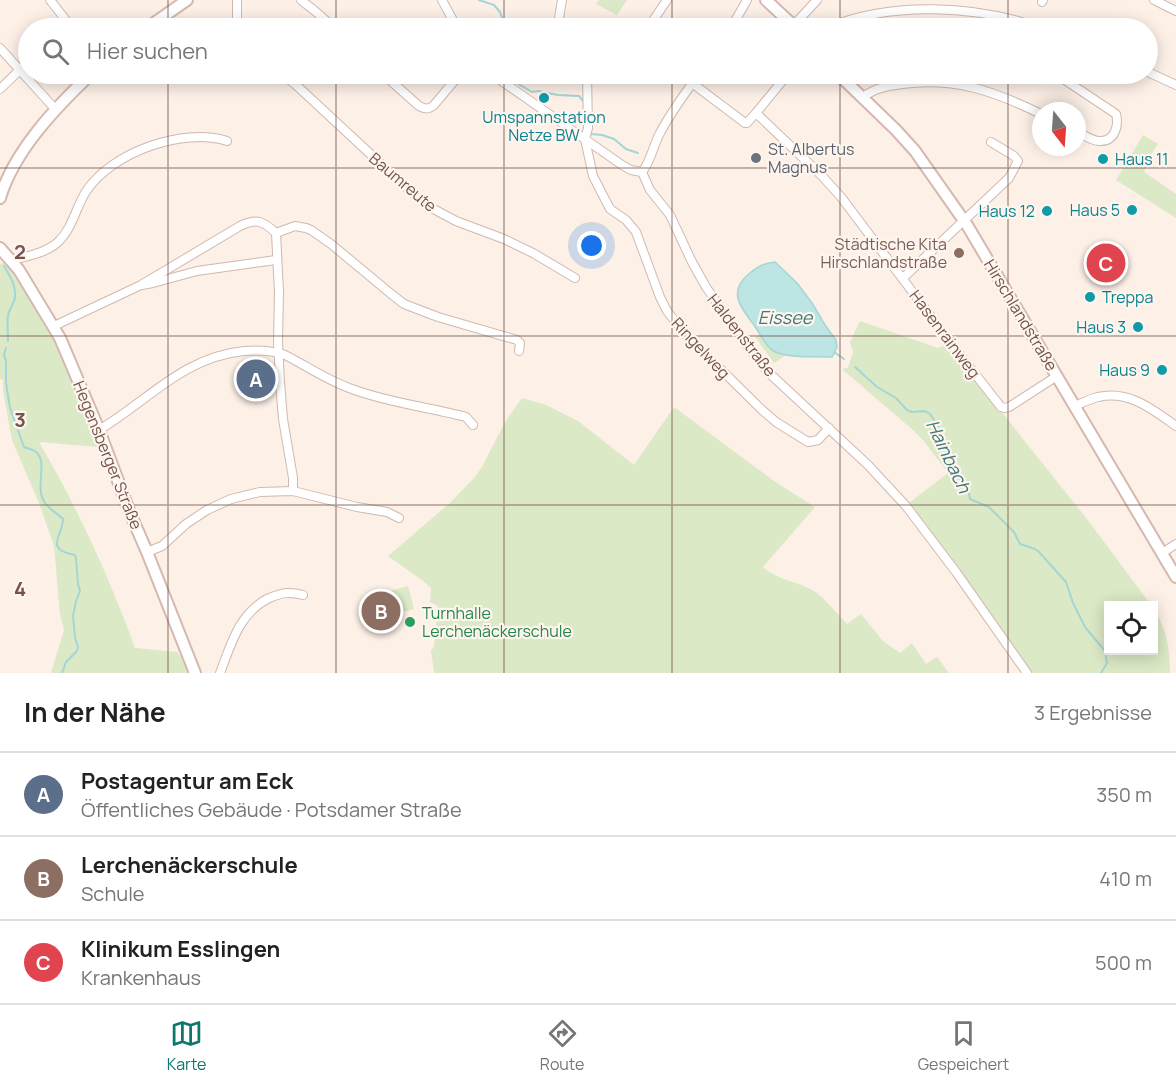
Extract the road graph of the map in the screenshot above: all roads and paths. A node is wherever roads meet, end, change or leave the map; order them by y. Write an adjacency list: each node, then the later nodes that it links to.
1 (50, 0): 13 (street)
2 (187, 0): 14 (street)
3 (237, 0): 15 (street)
4 (301, 0): 16 (street)
5 (442, 0): 17 (street)
6 (668, 0): 19 (street)
7 (747, 0): 20 (street)
8 (766, 0): 21 (street)
9 (817, 0): 22 (street)
10 (1154, 0): 12 (street)
11 (561, 1): 18 (street)
12 (1176, 11)
13 (64, 18)
14 (164, 18)
15 (237, 18)
16 (322, 18)
17 (452, 18)
18 (559, 18)
19 (655, 18)
20 (737, 18)
21 (785, 18)
22 (802, 18)
23 (861, 18): 24 (street)
24 (1007, 18)
25 (0, 48): 26 (street)
26 (18, 69)
27 (18, 71): 44 (street)
28 (1158, 77): 43 (street)
29 (32, 84): 46 (street)
30 (81, 84): 46 (street)
31 (295, 84): 62 (street, Baumreute)
32 (394, 84): 33 (street)
33 (452, 84)
34 (506, 84): 50 (street)
35 (587, 84): 50 (street)
36 (691, 84): 53 (street)
37 (693, 84): 48 (street)
38 (780, 84): 48 (street)
39 (849, 84): 45 (street, Hirschlandstraße)
40 (904, 84): 45 (street)
41 (955, 84): 47 (street)
42 (1072, 84): 49 (street)
43 (1176, 85)
44 (0, 89)
45 (863, 97): 55 (street, Hirschlandstraße)
46 (56, 110): 54 (street)
47 (1032, 110)
48 (756, 113): 63 (street, Hasenrainweg)
49 (1086, 136)
50 (585, 139): 53 (street); 72 (street, Ringelweg)
51 (226, 141): 58 (street)
52 (991, 142): 55 (street)
53 (642, 172): 72 (street, Haldenstraße)
54 (0, 198)
55 (964, 220): 63 (street); 68 (street, Hirschlandstraße)
56 (276, 233): 59 (street); 60 (street); 66 (street)
57 (0, 249): 58 (street, Hegensberger Straße)
58 (12, 260): 65 (street, Hegensberger Straße)
59 (276, 261): 61 (street); 67 (street)
60 (162, 271): 61 (street); 64 (street)
61 (197, 271): 64 (street)
62 (575, 278)
63 (903, 278): 68 (street, Hasenrainweg)
64 (141, 285): 65 (street)
65 (54, 326): 73 (street, Hegensberger Straße)
66 (519, 351)
67 (279, 353): 70 (street); 73 (street); 74 (street)
68 (1057, 376): 69 (street, Hirschlandstraße)
69 (1075, 406): 71 (street); 78 (street, Hirschlandstraße)
70 (473, 425)
71 (1176, 426)
72 (829, 428): 83 (street, Haldenstraße)
73 (99, 430): 77 (street, Hegensberger Straße)
74 (293, 491): 75 (street); 77 (street)
75 (399, 518)
76 (1176, 544): 78 (street)
77 (147, 552): 81 (street, Hegensberger Straße)
78 (1162, 553): 79 (street, Hirschlandstraße)
79 (1176, 577)
80 (303, 595): 82 (street)
81 (195, 673)
82 (220, 673)
83 (1027, 673)

